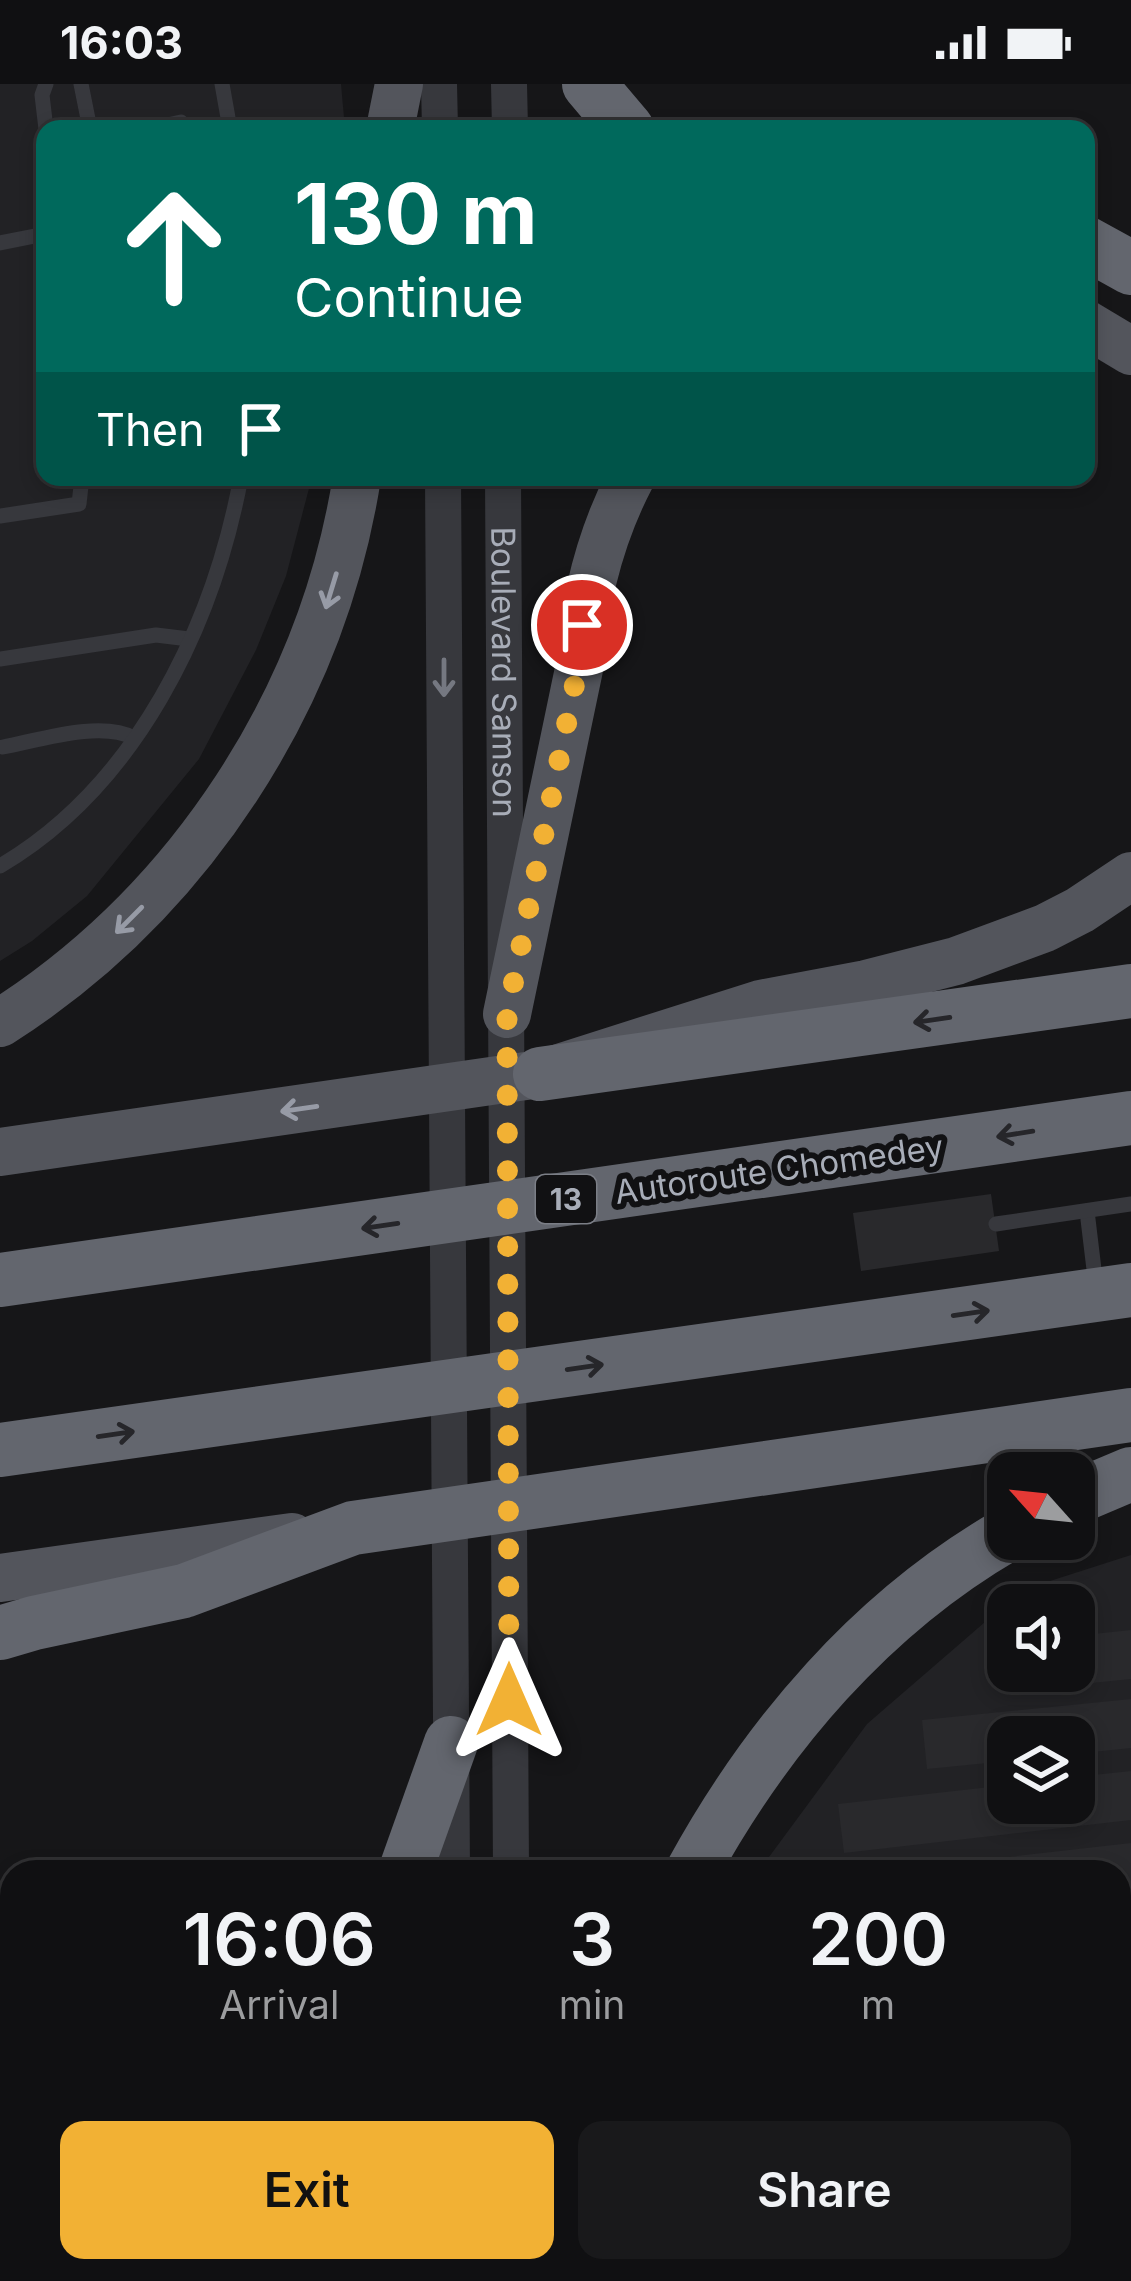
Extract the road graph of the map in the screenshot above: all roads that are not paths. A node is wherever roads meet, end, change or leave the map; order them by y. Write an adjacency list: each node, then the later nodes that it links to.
1 (46, 84): 8 (lane)
2 (81, 84): 9 (lane)
3 (222, 84): 10 (lane)
4 (399, 84): 11 (main road)
5 (440, 84): 12 (street)
6 (509, 84): 13 (street)
7 (589, 84): 14 (highway)
8 (45, 120)
9 (88, 120)
10 (228, 120)
11 (392, 120)
12 (440, 120)
13 (510, 120)
14 (619, 120)
15 (36, 236): 16 (lane)
16 (0, 242)
17 (1095, 248): 18 (highway)
18 (1131, 268)
19 (1095, 330): 20 (main road)
20 (1131, 352)
21 (81, 486): 27 (lane)
22 (239, 486): 28 (lane)
23 (355, 486): 36 (main road, one-way to 36)
24 (442, 486): 53 (street, Boulevard Samson, one-way to 53)
25 (503, 486): 34 (street, Boulevard Samson)
26 (627, 486): 34 (main road)
27 (0, 516)
28 (189, 639): 29 (lane); 30 (lane)
29 (0, 659)
30 (134, 738): 31 (lane); 32 (lane)
31 (3, 747)
32 (0, 866)
33 (1131, 876): 37 (main road)
34 (510, 982): 56 (street, Boulevard Samson)
35 (1131, 991): 37 (highway, one-way to 37)
36 (0, 1023)
37 (540, 1074): 39 (main road, one-way to 39)
38 (1131, 1118): 43 (highway, Autoroute Chomedey / 13, one-way to 43)
39 (0, 1151)
40 (1131, 1204): 41 (lane)
41 (1087, 1211): 42 (lane); 44 (lane)
42 (996, 1224)
43 (0, 1280)
44 (1114, 1293): 46 (highway, one-way to 44)
45 (1131, 1414): 49 (highway)
46 (0, 1450)
47 (1131, 1474): 48 (highway)
48 (1095, 1489)
49 (353, 1528): 51 (main road); 52 (highway)
50 (987, 1548): 57 (highway)
51 (0, 1577)
52 (0, 1634)
53 (451, 1743): 54 (highway); 55 (street, Boulevard Samson)
54 (409, 1860)
55 (452, 1860)
56 (511, 1860)
57 (699, 1860)

